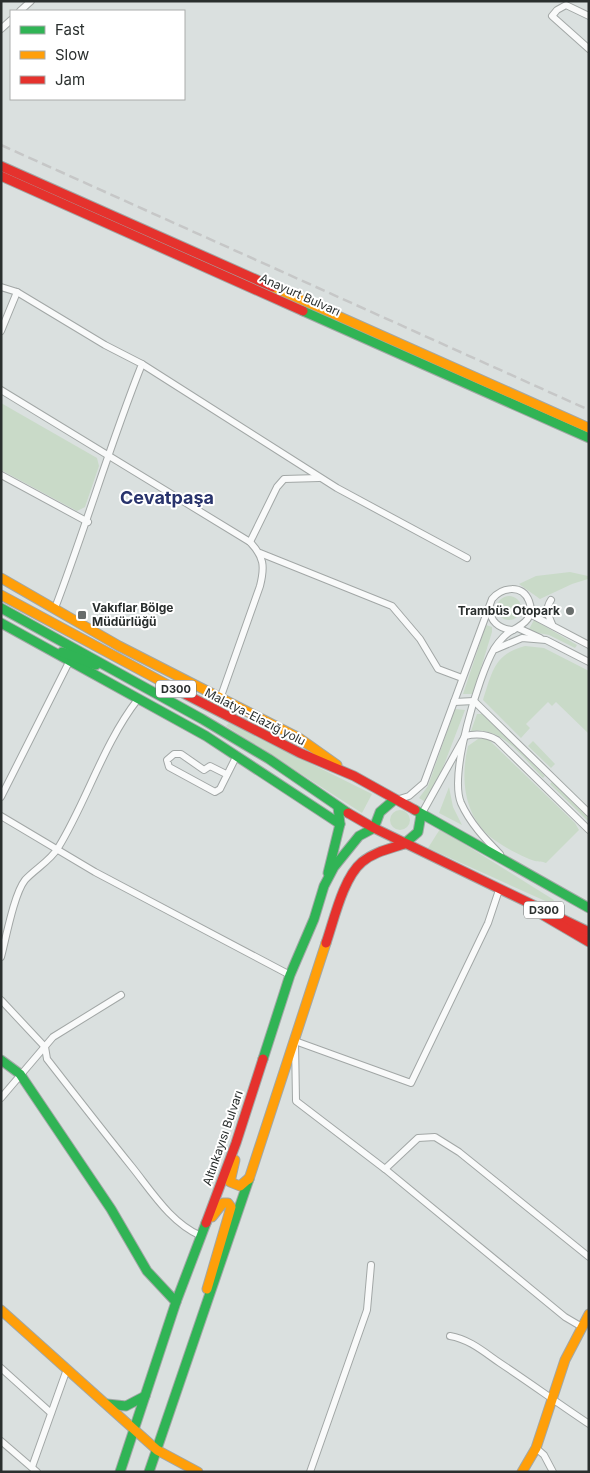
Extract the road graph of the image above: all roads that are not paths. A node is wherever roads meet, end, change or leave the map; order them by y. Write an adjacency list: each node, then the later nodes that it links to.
1 (31, 1): 2 (street)
2 (21, 10)
3 (589, 16): 4 (street)
4 (589, 49)
5 (1, 166): 12 (main road, Anayurt Bulvarı)
6 (1, 176): 13 (main road, Anayurt Bulvarı)
7 (1, 287): 8 (street)
8 (17, 292): 9 (street); 10 (street)
9 (1, 331)
10 (142, 364): 14 (street); 16 (street)
11 (1, 390): 14 (street)
12 (589, 428)
13 (589, 438)
14 (108, 453): 17 (street); 18 (street)
15 (1, 475): 17 (street)
16 (320, 478): 18 (street); 20 (street)
17 (88, 522): 26 (street)
18 (250, 542): 19 (street)
19 (260, 553): 38 (street); 40 (street)
20 (468, 558)
21 (2, 579): 26 (main road)
22 (1, 595): 46 (main road, Malatya-Elazığ yolu / D300)
23 (551, 600): 29 (street)
24 (490, 606): 27 (street); 30 (street); 38 (street)
25 (1, 608): 37 (main road, Malatya-Elazığ yolu / D300)
26 (55, 608): 40 (main road)
27 (530, 614): 29 (street); 30 (street)
28 (1, 623): 32 (main road)
29 (552, 625): 33 (street)
30 (516, 629): 31 (street); 34 (street)
31 (546, 640): 34 (street); 36 (street)
32 (40, 644): 35 (main road); 37 (main road)
33 (589, 645)
34 (494, 649): 41 (street)
35 (69, 662): 39 (main road); 49 (street)
36 (589, 662)
37 (120, 675): 51 (main road, Malatya-Elazığ yolu / D300)
38 (462, 678): 42 (street)
39 (138, 699): 44 (main road); 59 (street)
40 (220, 699): 46 (main road)
41 (474, 701): 42 (street); 43 (street); 47 (street)
42 (454, 702): 50 (street)
43 (465, 736): 48 (street); 53 (street); 60 (street)
44 (236, 755): 45 (street); 55 (main road)
45 (226, 774): 45 (street)
46 (354, 776): 50 (main road, Malatya-Elazığ yolu / D300)
47 (551, 776): 48 (street); 52 (street)
48 (543, 785): 57 (street)
49 (1, 797)
50 (394, 800): 53 (main road); 56 (main road)
51 (338, 807): 55 (main road); 56 (main road, Malatya-Elazığ yolu / D300)
52 (589, 814)
53 (421, 815): 58 (main road); 60 (main road, D300)
54 (1, 816): 59 (street)
55 (340, 824): 61 (main road)
56 (374, 828): 58 (main road); 61 (main road, Altınkayısı Bulvarı)
57 (589, 830)
58 (404, 844): 62 (main road, D300); 72 (main road)
59 (57, 849): 68 (street); 69 (street)
60 (505, 860): 63 (main road, D300)
61 (324, 886): 69 (main road, Altınkayısı Bulvarı)
62 (499, 890): 66 (main road, D300); 67 (main road); 72 (street)
63 (570, 896): 64 (main road); 65 (main road, D300)
64 (589, 904)
65 (589, 908)
66 (589, 932)
67 (589, 942)
68 (1, 957)
69 (290, 975): 76 (main road, Altınkayısı Bulvarı)
70 (121, 995): 73 (street)
71 (1, 1000): 73 (street)
72 (295, 1041): 78 (street); 79 (main road)
73 (45, 1047): 75 (street); 80 (street)
74 (1, 1060): 75 (main road)
75 (20, 1074): 77 (street); 83 (main road)
76 (252, 1093): 79 (main road); 80 (main road, Altınkayısı Bulvarı)
77 (1, 1098)
78 (385, 1169): 81 (street); 87 (street)
79 (250, 1176): 85 (main road)
80 (201, 1236): 83 (main road, Altınkayısı Bulvarı); 85 (main road)
81 (589, 1257)
82 (371, 1265): 104 (street)
83 (176, 1302): 91 (main road, Altınkayısı Bulvarı)
84 (1, 1310): 90 (main road)
85 (203, 1314): 99 (main road)
86 (589, 1314): 87 (main road)
87 (582, 1327): 92 (main road)
88 (450, 1336): 92 (street)
89 (1, 1368): 94 (street)
90 (67, 1370): 93 (main road); 94 (street)
91 (145, 1396): 93 (main road); 96 (main road, Altınkayısı Bulvarı)
92 (554, 1398): 95 (street); 98 (main road)
93 (107, 1404): 96 (main road)
94 (51, 1413): 100 (street)
95 (589, 1424)
96 (134, 1429): 99 (main road); 101 (main road, Altınkayısı Bulvarı)
97 (1, 1441): 100 (street)
98 (536, 1448): 105 (main road); 106 (street)
99 (157, 1450): 102 (main road); 103 (main road)
100 (35, 1469)
101 (120, 1472)
102 (149, 1472)
103 (198, 1472)
104 (310, 1472)
105 (522, 1472)
106 (553, 1472)

